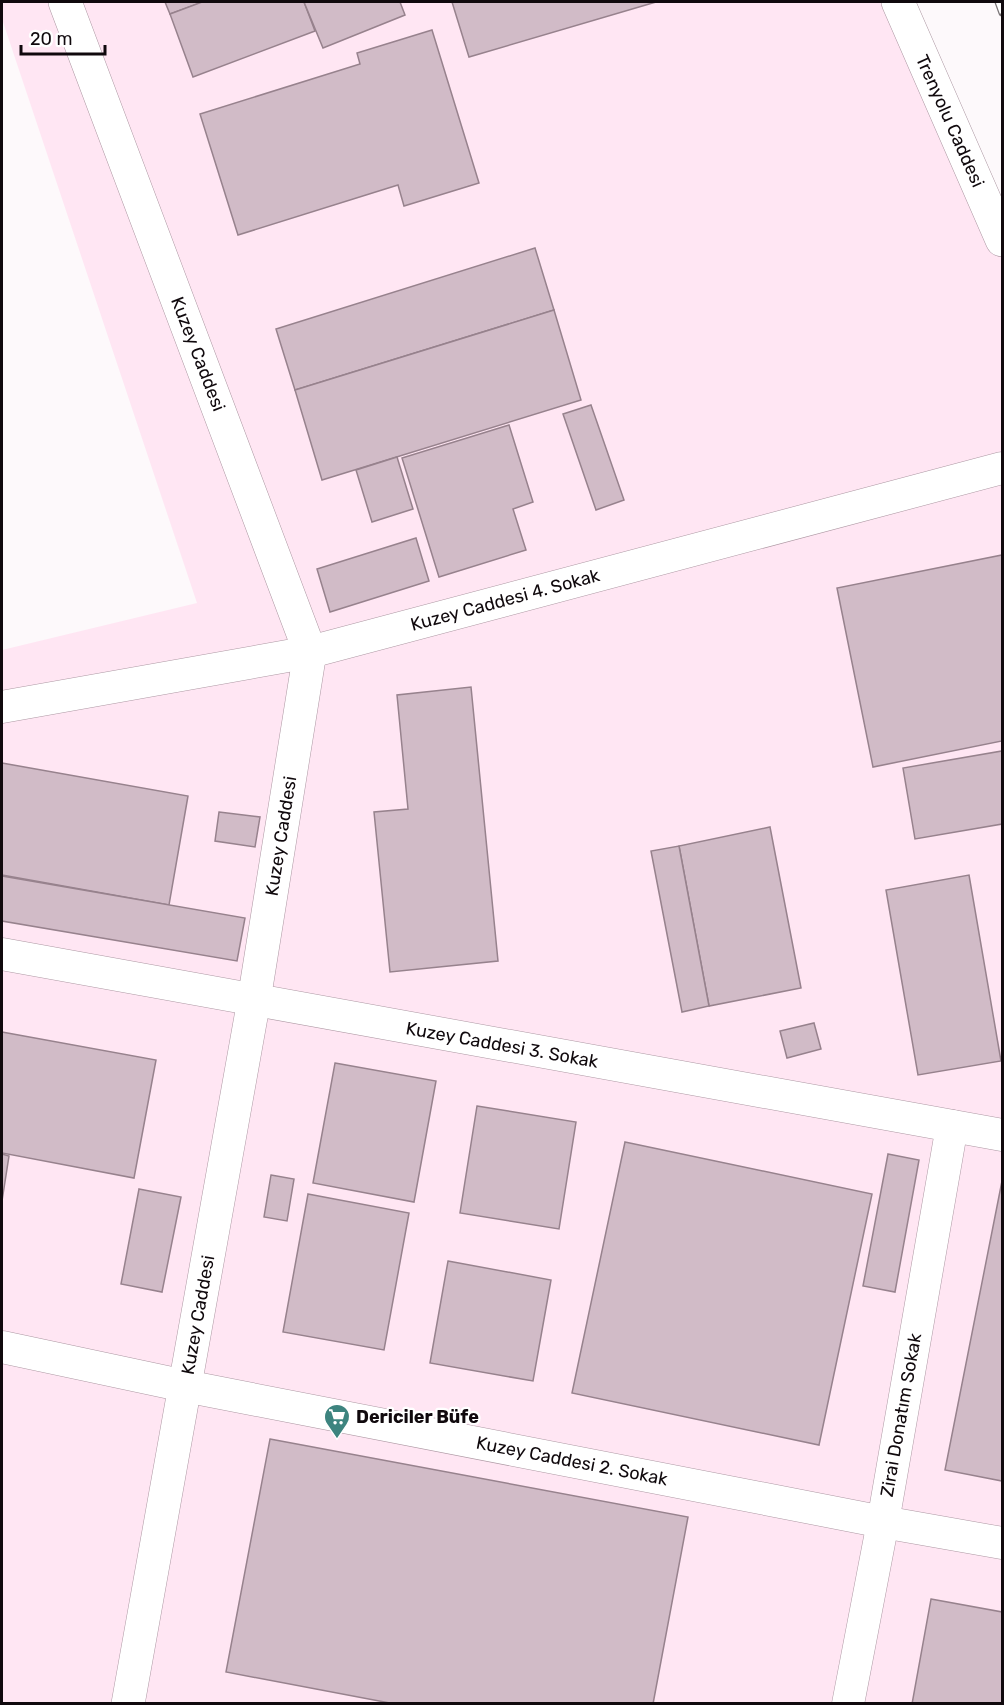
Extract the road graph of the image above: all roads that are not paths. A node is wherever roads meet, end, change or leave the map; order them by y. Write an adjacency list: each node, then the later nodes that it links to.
1 (64, 2): 5 (street, Kuzey Caddesi)
2 (898, 2): 3 (street, Trenyolu Caddesi)
3 (1002, 240)
4 (1002, 468): 5 (street, Kuzey Caddesi 4. Sokak)
5 (310, 652): 6 (street, Kuzey Caddesi 4. Sokak); 8 (street, Kuzey Caddesi)
6 (2, 707)
7 (2, 954): 8 (street, Kuzey Caddesi 3. Sokak)
8 (254, 1000): 9 (street, Kuzey Caddesi 3. Sokak); 12 (street, Kuzey Caddesi)
9 (952, 1126): 10 (street, Kuzey Caddesi 3. Sokak); 13 (street, Zirai Donatım Sokak)
10 (1002, 1134)
11 (2, 1347): 12 (street, Kuzey Caddesi 2. Sokak)
12 (185, 1386): 13 (street, Kuzey Caddesi 2. Sokak); 15 (street, Kuzey Caddesi)
13 (883, 1522): 14 (street, Kuzey Caddesi 2. Sokak); 16 (street, Zirai Donatım Sokak)
14 (1002, 1543)
15 (128, 1704)
16 (848, 1704)

